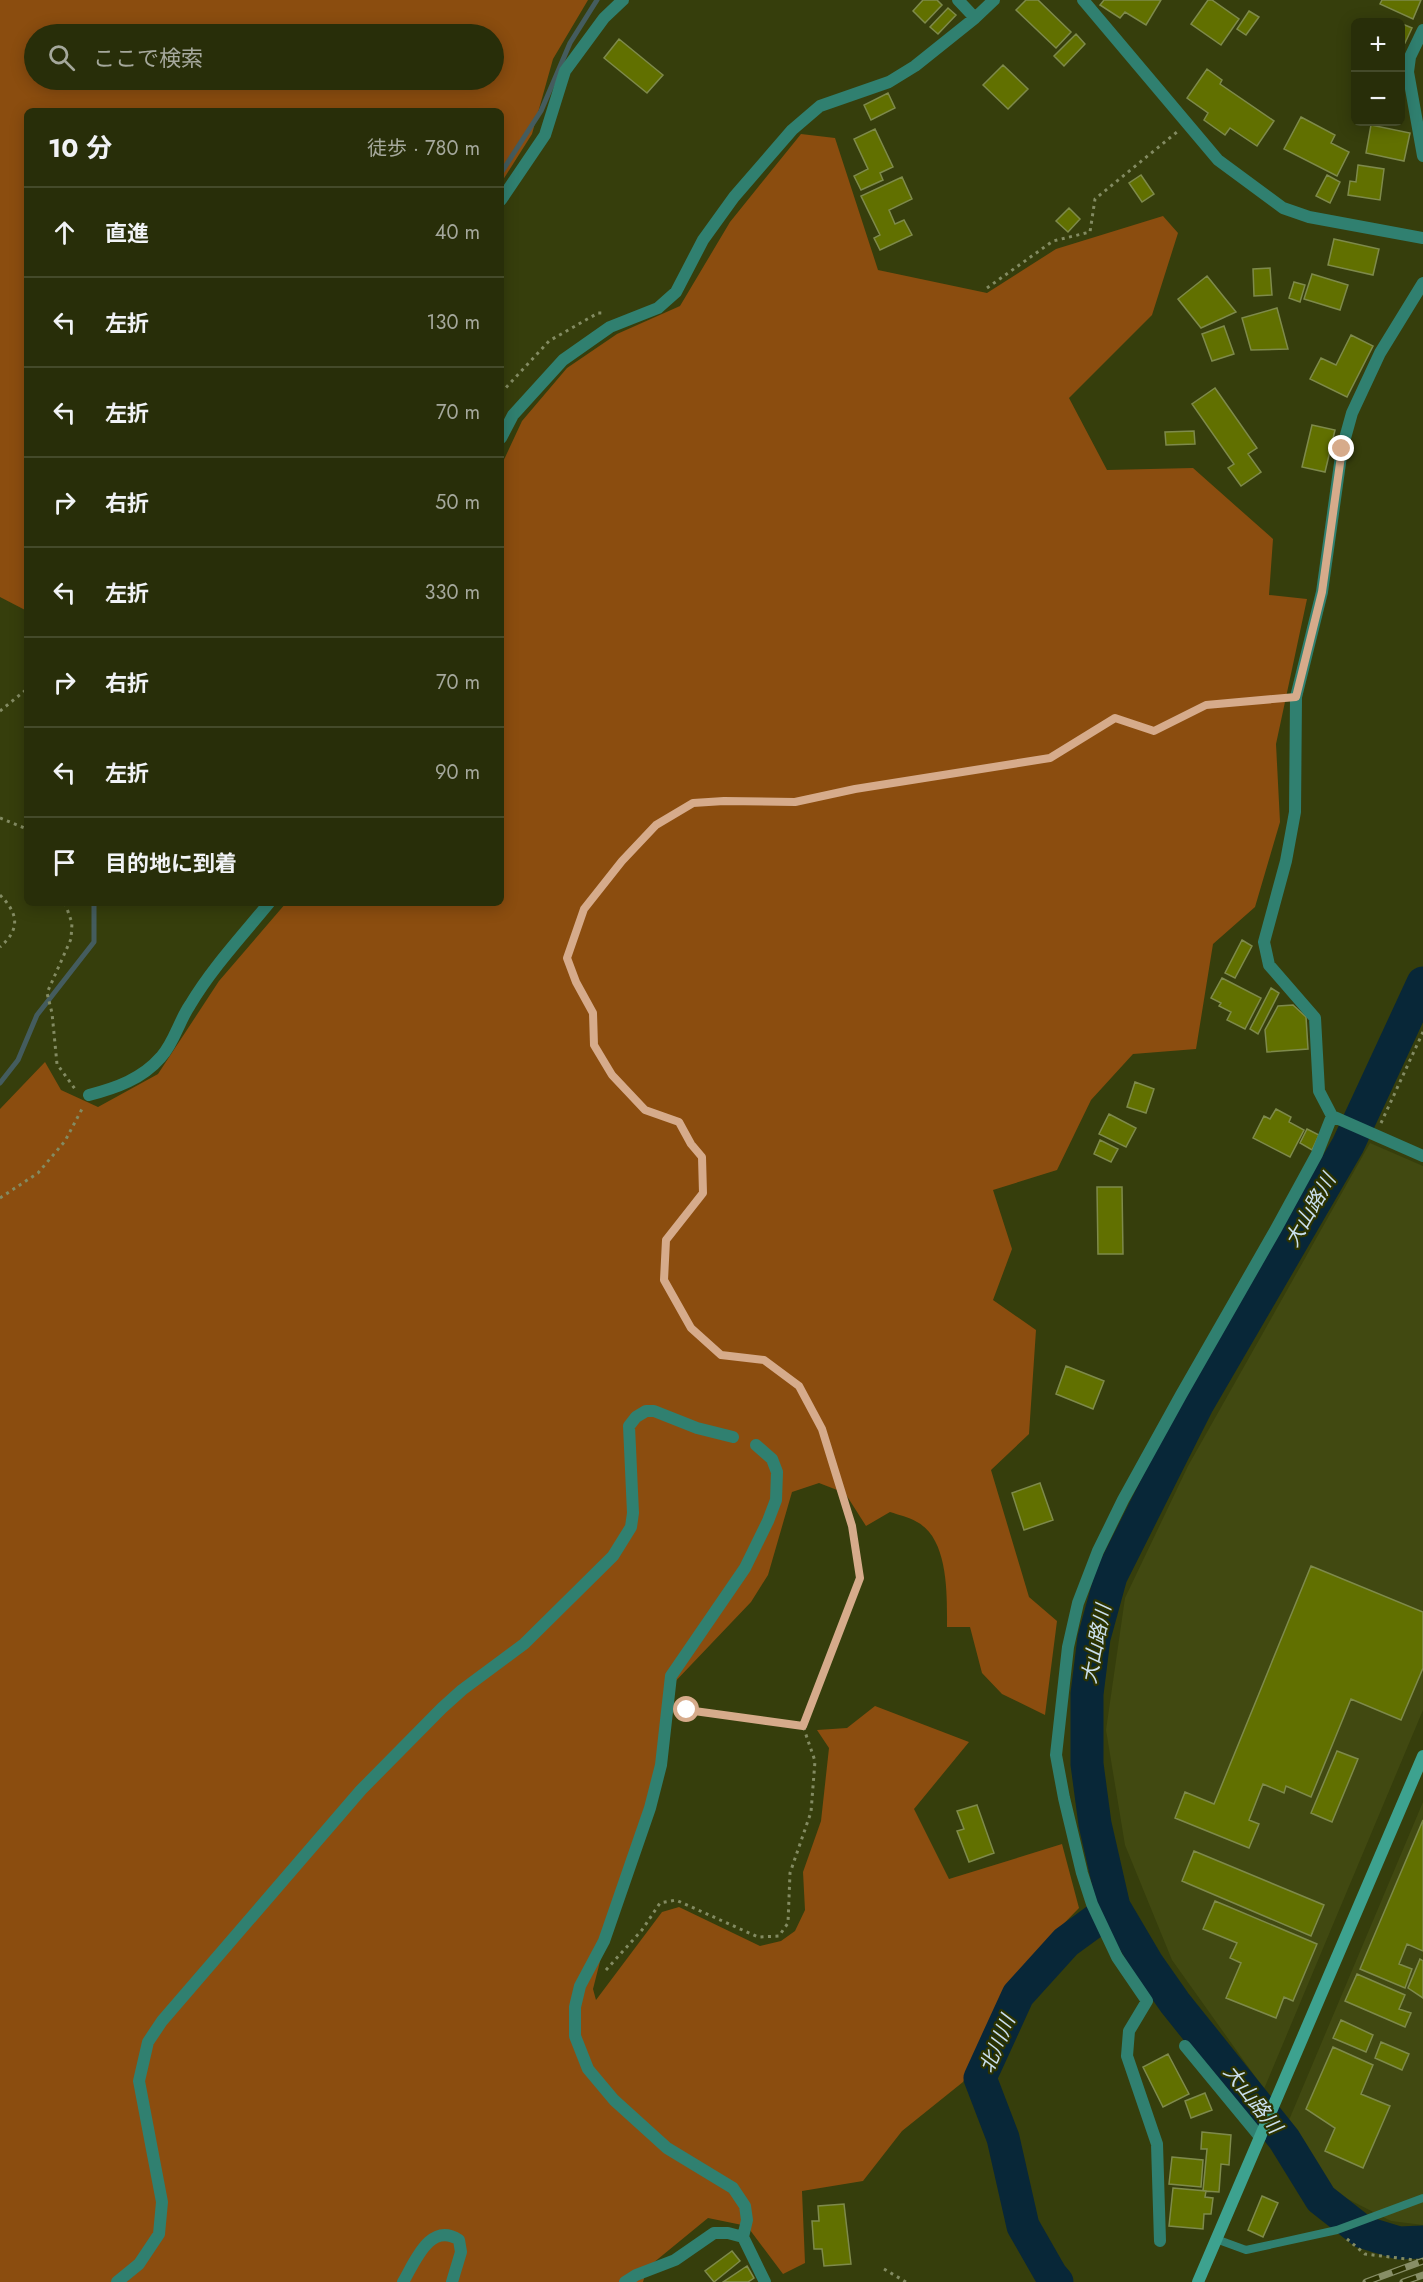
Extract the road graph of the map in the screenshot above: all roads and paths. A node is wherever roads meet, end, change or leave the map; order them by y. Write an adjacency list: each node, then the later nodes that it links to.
1 (623, 0): 9 (street)
2 (958, 0): 5 (street)
3 (994, 0): 5 (street)
4 (1083, 0): 7 (street)
5 (975, 18): 13 (street)
6 (1423, 30): 8 (street)
7 (1187, 123): 10 (street); 12 (path)
8 (1423, 155)
9 (504, 196)
10 (1423, 238)
11 (1423, 284): 15 (street)
12 (987, 288)
13 (504, 432)
14 (24, 691): 16 (path)
15 (1296, 697): 25 (street); 32 (path)
16 (0, 711)
17 (0, 818): 18 (path)
18 (24, 828)
19 (0, 895): 22 (path)
20 (66, 906): 24 (path)
21 (267, 906): 24 (street)
22 (0, 947)
23 (1423, 1032): 26 (path)
24 (89, 1095): 28 (path)
25 (1337, 1118): 26 (street); 41 (street)
26 (1376, 1135): 27 (street)
27 (1423, 1156)
28 (0, 1198)
29 (733, 1437): 44 (street)
30 (756, 1446): 31 (street)
31 (666, 1720): 32 (path); 39 (street)
32 (803, 1726): 34 (path)
33 (1423, 1755): 36 (street)
34 (605, 1972)
35 (1185, 2046): 36 (street)
36 (1260, 2136): 40 (street)
37 (1423, 2198): 38 (lane)
38 (1336, 2230): 40 (lane); 42 (path)
39 (743, 2237): 47 (street); 48 (street)
40 (1216, 2240): 50 (street)
41 (1160, 2241)
42 (1423, 2261)
43 (884, 2268): 49 (path)
44 (117, 2282)
45 (403, 2282): 46 (street)
46 (452, 2282)
47 (625, 2282)
48 (765, 2282)
49 (906, 2282)
50 (1198, 2282)

